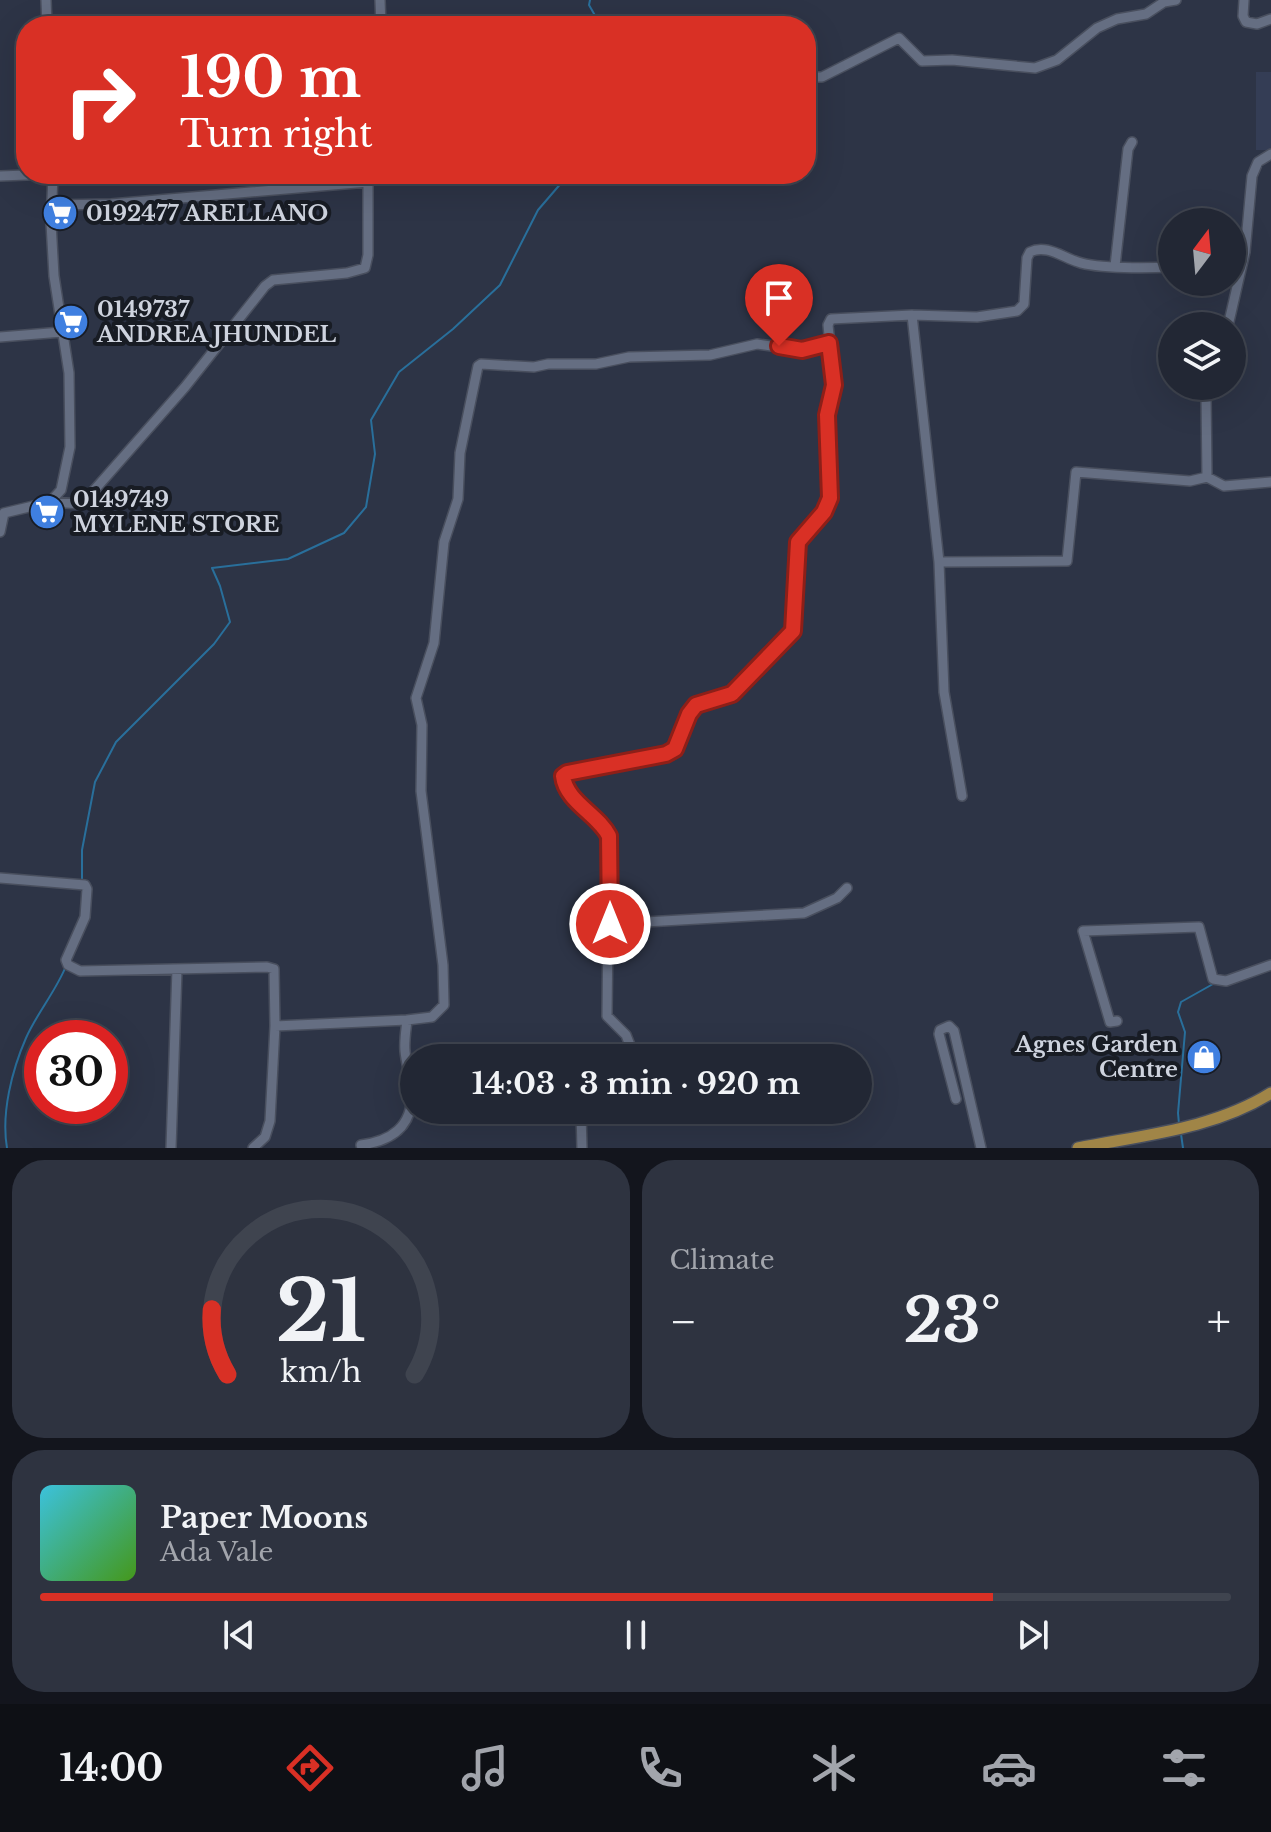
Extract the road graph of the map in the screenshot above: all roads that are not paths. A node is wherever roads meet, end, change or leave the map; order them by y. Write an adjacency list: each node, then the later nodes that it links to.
1 (1176, 0): 4 (street)
2 (1244, 0): 3 (street)
3 (1271, 19)
4 (816, 77)
5 (1132, 142): 12 (street)
6 (1271, 154): 11 (street)
7 (53, 184): 10 (street)
8 (309, 184): 10 (street)
9 (368, 184): 21 (street)
10 (52, 205): 15 (street)
11 (1246, 211)
12 (1115, 266): 13 (street); 14 (street)
13 (1158, 267)
14 (912, 315): 17 (street); 23 (street)
15 (62, 332): 16 (street); 21 (street)
16 (0, 337)
17 (829, 343): 27 (street); 30 (street)
18 (1206, 400): 19 (street)
19 (1207, 477): 20 (street); 23 (street)
20 (1271, 482)
21 (50, 502): 22 (street)
22 (0, 532)
23 (939, 562): 24 (street)
24 (962, 796)
25 (0, 878): 29 (street)
26 (847, 888): 27 (street)
27 (610, 924): 33 (street)
28 (1271, 965): 31 (street)
29 (177, 969): 32 (street); 37 (street)
30 (407, 1020): 32 (street); 39 (street)
31 (1117, 1021)
32 (275, 1026): 38 (street)
33 (630, 1044)
34 (1271, 1093): 42 (main road)
35 (956, 1099): 41 (street)
36 (581, 1124): 40 (street)
37 (171, 1148)
38 (253, 1148)
39 (362, 1148)
40 (582, 1148)
41 (981, 1148)
42 (1078, 1148)

